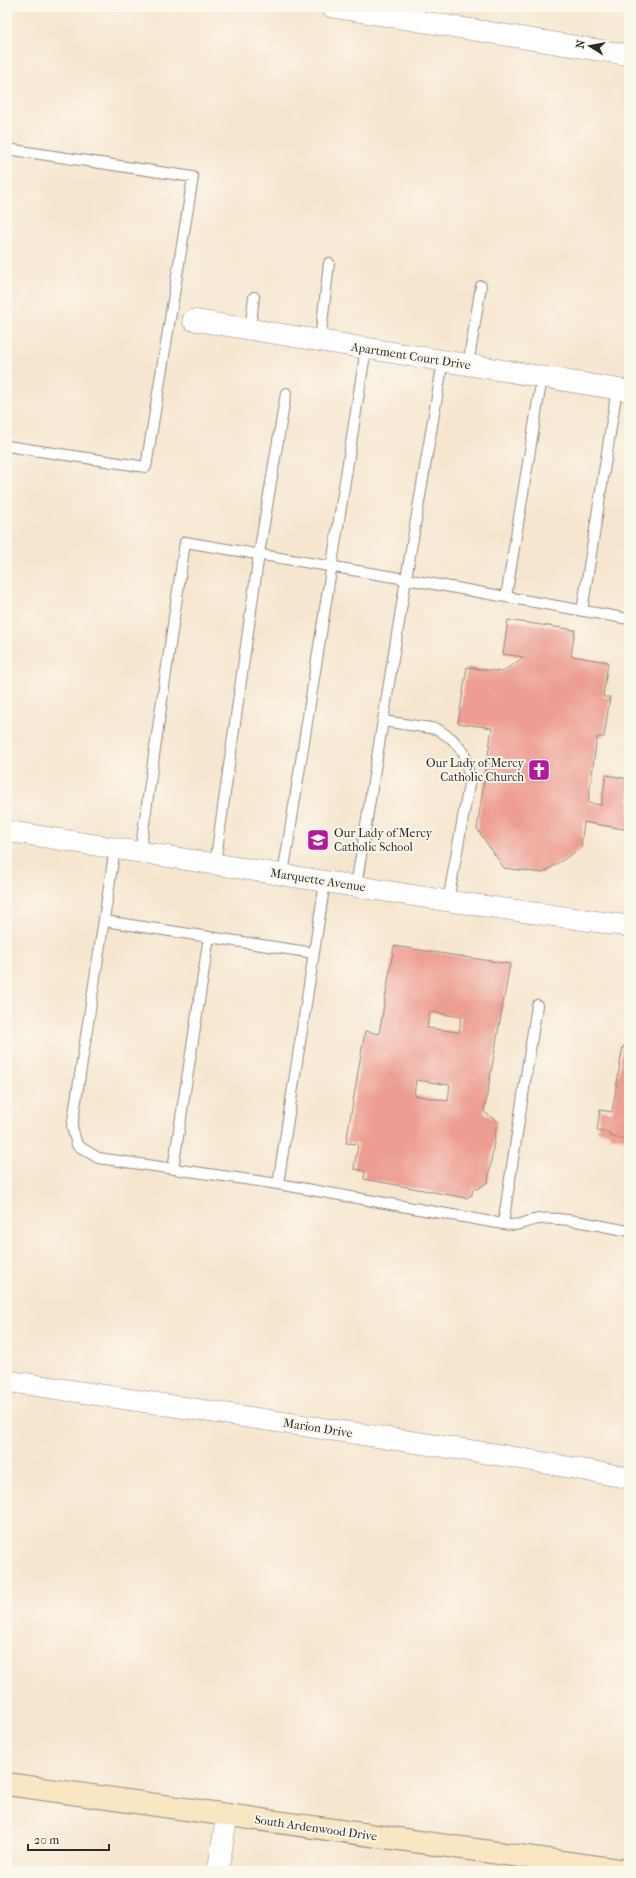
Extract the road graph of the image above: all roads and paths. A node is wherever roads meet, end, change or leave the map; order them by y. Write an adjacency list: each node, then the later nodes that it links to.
1 (332, 7): 2 (street)
2 (629, 55)
3 (7, 149): 7 (lane)
4 (328, 263): 9 (lane)
5 (481, 286): 12 (lane)
6 (254, 297): 8 (lane)
7 (182, 318): 8 (street, Apartment Court Drive); 16 (lane)
8 (250, 329): 9 (street, Apartment Court Drive)
9 (320, 341): 10 (street, Apartment Court Drive)
10 (366, 348): 11 (street, Apartment Court Drive); 18 (lane)
11 (443, 361): 12 (street, Apartment Court Drive); 19 (lane)
12 (468, 365): 13 (street, Apartment Court Drive)
13 (542, 377): 14 (street, Apartment Court Drive); 20 (lane)
14 (623, 390): 21 (lane)
15 (286, 393): 17 (lane)
16 (7, 446)
17 (259, 554): 18 (lane); 26 (lane); 27 (lane)
18 (331, 566): 19 (lane); 28 (lane)
19 (406, 579): 20 (lane); 23 (lane)
20 (506, 597): 21 (lane)
21 (582, 611): 22 (lane)
22 (629, 619)
23 (383, 721): 30 (lane); 31 (lane)
24 (7, 831): 25 (street, Marquette Avenue)
25 (115, 848): 26 (street, Marquette Avenue); 32 (lane)
26 (140, 852): 27 (street, Marquette Avenue)
27 (215, 864): 28 (street, Marquette Avenue)
28 (283, 875): 29 (street, Marquette Avenue)
29 (325, 882): 30 (street, Marquette Avenue); 35 (lane)
30 (356, 886): 31 (street, Marquette Avenue)
31 (448, 901): 33 (street, Marquette Avenue)
32 (104, 921): 34 (lane); 37 (lane)
33 (629, 926)
34 (209, 936): 35 (lane); 37 (lane)
35 (314, 953): 38 (lane)
36 (537, 1005): 39 (lane)
37 (174, 1169): 38 (lane)
38 (278, 1184): 39 (lane)
39 (503, 1224): 40 (lane)
40 (629, 1231)
41 (7, 1381): 42 (street, Marion Drive)
42 (629, 1478)
43 (7, 1784): 44 (street, South Ardenwood Drive)
44 (227, 1815): 45 (street); 46 (street, South Ardenwood Drive)
45 (218, 1871)
46 (626, 1871)

